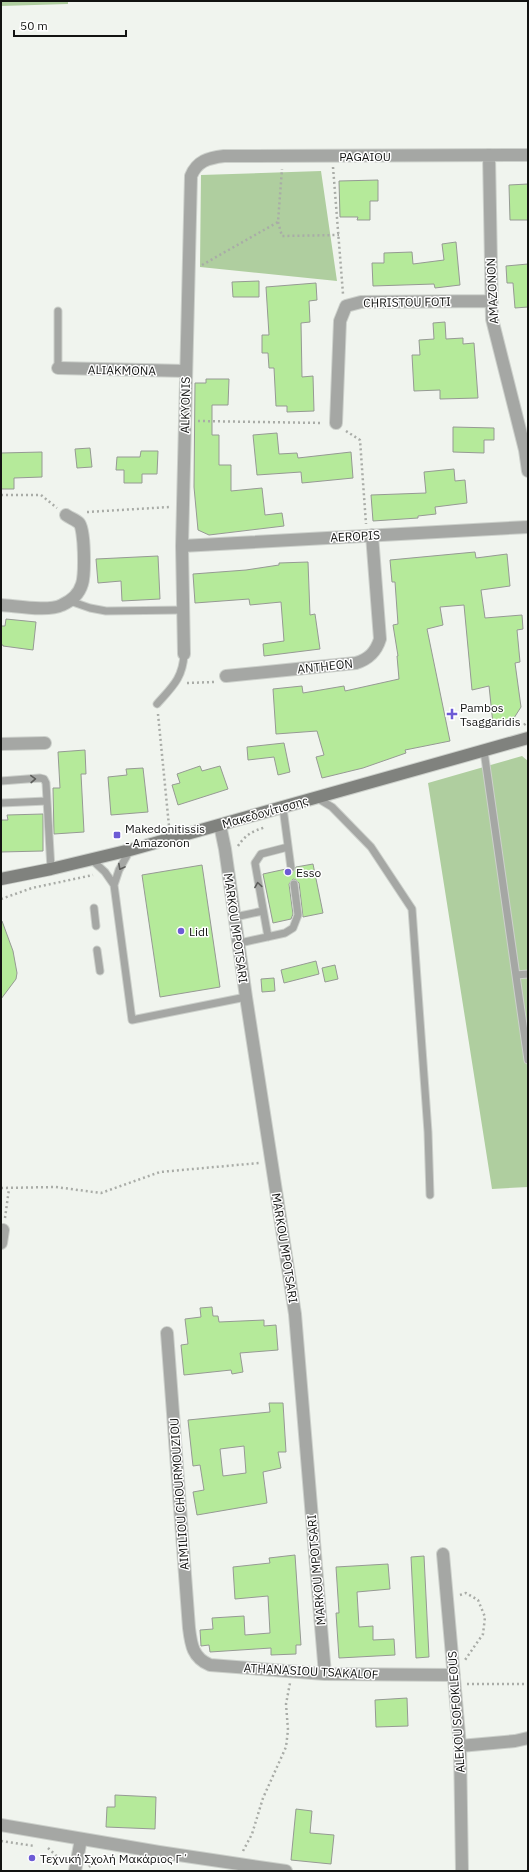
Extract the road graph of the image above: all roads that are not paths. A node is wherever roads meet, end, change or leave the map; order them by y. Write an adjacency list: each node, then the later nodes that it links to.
1 (489, 155): 2 (street, PAGAIOU); 3 (street, PAGAIOU); 4 (street, AMAZONON)
2 (528, 155)
3 (203, 160): 7 (street, ALKYONIS)
4 (490, 301): 8 (street, CHRISTOU FOTI); 9 (street, AMAZONON)
5 (58, 311): 6 (lane)
6 (58, 368): 7 (street, ALIAKMONA)
7 (186, 371): 13 (street, ALKYONIS)
8 (336, 423)
9 (528, 471)
10 (66, 515): 14 (street)
11 (528, 527): 12 (street, AEROPIS)
12 (370, 535): 13 (street, AEROPIS); 18 (street, ANTHEON)
13 (182, 546): 16 (street, ALKYONIS)
14 (70, 601): 15 (street); 16 (lane)
15 (1, 605)
16 (183, 610): 17 (street, ALKYONIS)
17 (184, 654): 19 (lane)
18 (226, 676)
19 (157, 704)
20 (528, 738): 23 (main road, Μακεδονίτισσης)
21 (45, 743): 22 (street)
22 (1, 744)
23 (484, 750): 25 (main road, Μακεδονίτισσης); 47 (lane)
24 (1, 781): 26 (lane, one-way to 26)
25 (317, 798): 28 (main road, Μακεδονίτισσης); 50 (lane)
26 (47, 801): 27 (lane); 34 (lane)
27 (1, 802)
28 (283, 808): 29 (main road, Μακεδονίτισσης); 30 (lane)
29 (220, 825): 31 (main road, Μακεδονίτισσης); 40 (street, MARKOU MPOTSARI)
30 (288, 847): 33 (lane); 39 (lane, one-way to 30)
31 (130, 850): 32 (main road, Μακεδονίτισσης); 36 (lane, one-way to 36)
32 (92, 860): 34 (main road, Μακεδονίτισσης); 36 (lane)
33 (291, 868)
34 (51, 870): 35 (main road, Μακεδονίτισσης)
35 (1, 879)
36 (114, 884): 48 (lane)
37 (294, 884): 42 (lane)
38 (94, 908): 41 (lane)
39 (263, 912): 40 (lane); 42 (lane)
40 (235, 917): 43 (street, MARKOU MPOTSARI)
41 (96, 926)
42 (268, 937): 43 (lane)
43 (240, 943): 48 (street, MARKOU MPOTSARI)
44 (97, 950): 45 (lane)
45 (100, 971)
46 (528, 974): 47 (lane)
47 (516, 975): 49 (lane)
48 (246, 997): 56 (street, MARKOU MPOTSARI)
49 (528, 1060)
50 (430, 1194)
51 (3, 1230): 52 (street)
52 (1, 1243)
53 (167, 1333): 55 (street, AIMILIOU CHOURMOUZIOU)
54 (443, 1554): 57 (street, ALEKOU SOFOKLEOUS)
55 (195, 1655): 56 (street, ATHANASIOU TSAKALOF)
56 (325, 1674): 57 (street, ATHANASIOU TSAKALOF)
57 (454, 1679): 59 (street, ALEKOU SOFOKLEOUS)
58 (528, 1738): 59 (street)
59 (460, 1746): 64 (street, ALEKOU SOFOKLEOUS)
60 (1, 1825): 61 (street)
61 (82, 1840): 62 (street); 63 (street)
62 (76, 1868)
63 (286, 1871)
64 (462, 1871)

